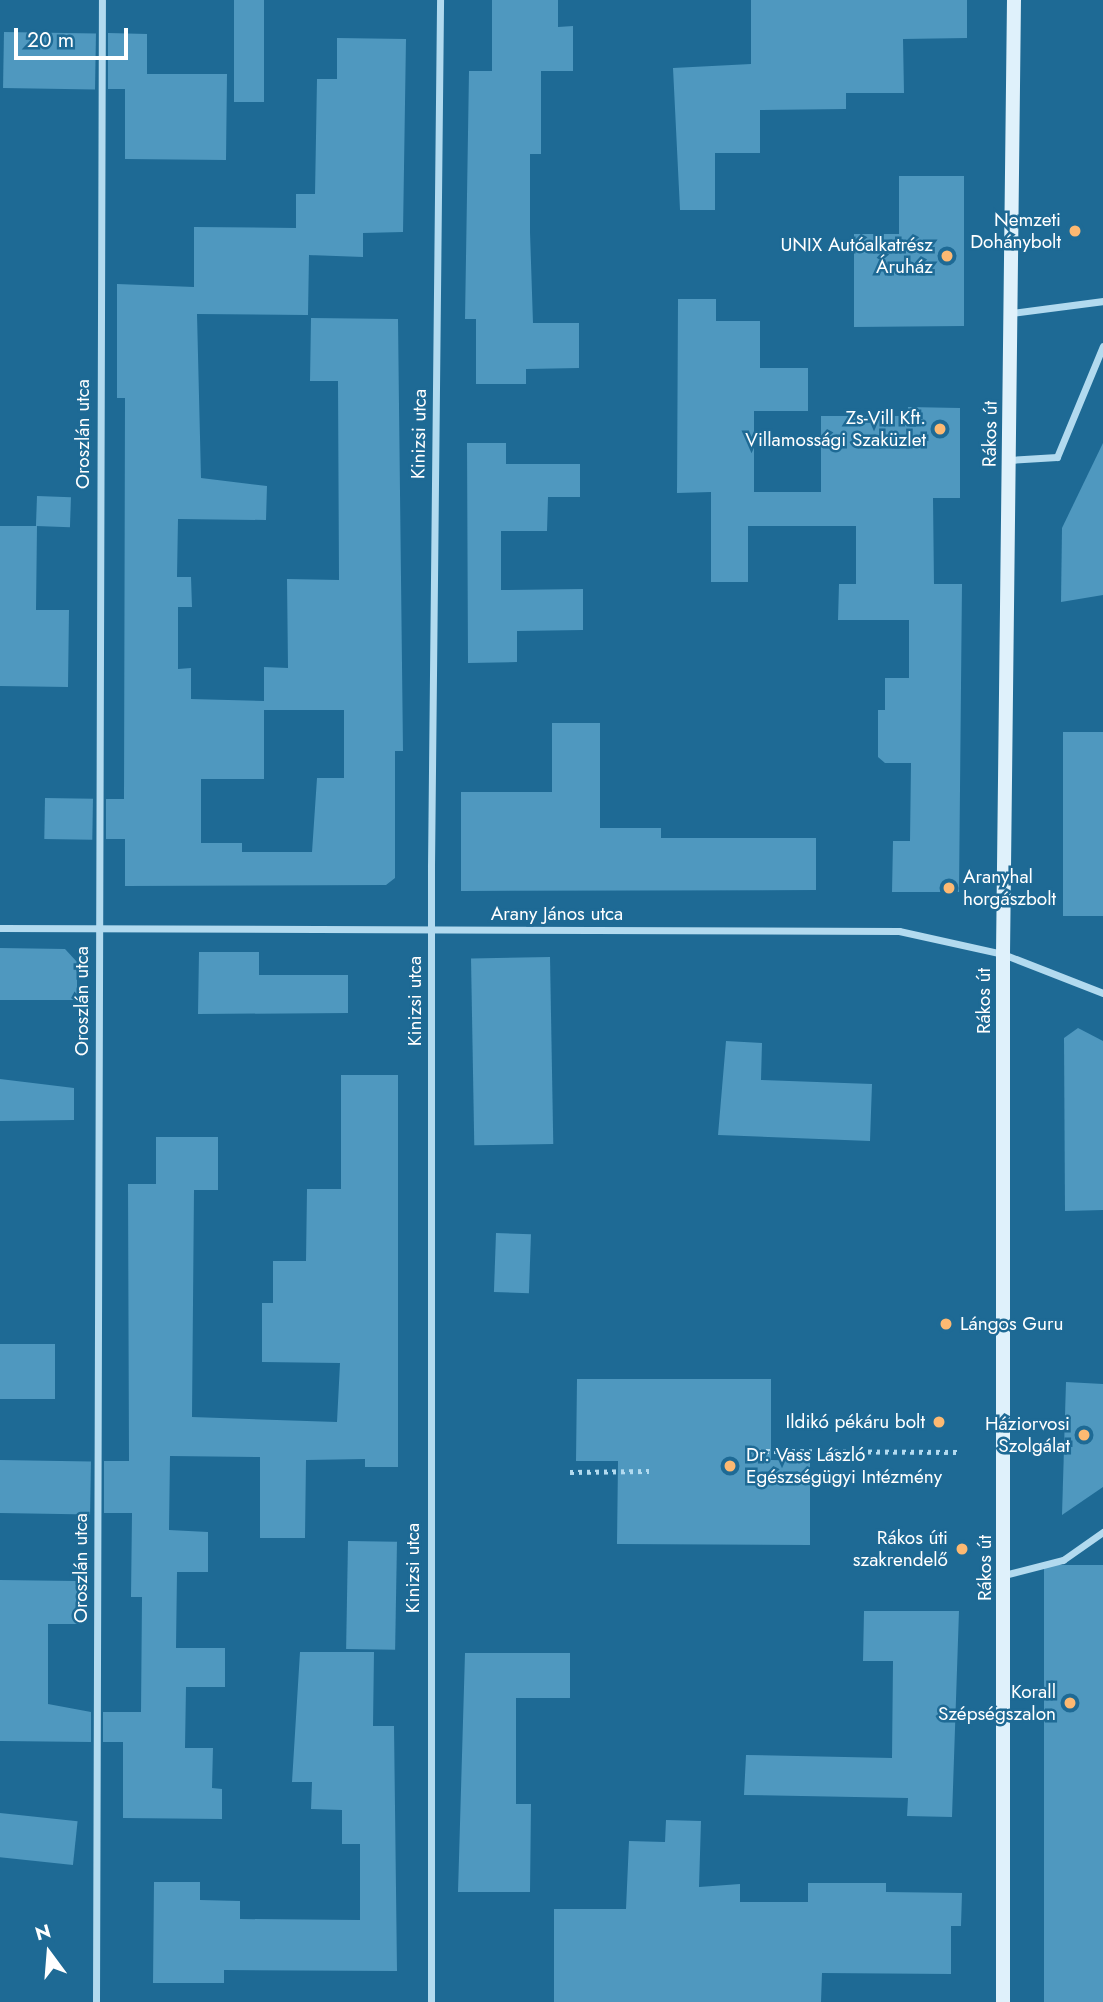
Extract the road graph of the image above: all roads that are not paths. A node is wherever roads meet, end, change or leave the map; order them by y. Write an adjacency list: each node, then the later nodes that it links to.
1 (102, 0): 9 (street, Oroszlán utca)
2 (440, 0): 10 (street, Kinizsi utca)
3 (1014, 0): 5 (street, Rákos út)
4 (1103, 301): 5 (street)
5 (1011, 313): 7 (street, Rákos út)
6 (1103, 346): 7 (street)
7 (1009, 460): 11 (street, Rákos út)
8 (0, 928): 9 (street, Arany János utca)
9 (97, 928): 10 (street, Arany János utca); 15 (street, Oroszlán utca)
10 (430, 929): 11 (street, Arany János utca); 16 (street, Kinizsi utca)
11 (1003, 954): 12 (street, Arany János utca); 14 (street, Rákos út)
12 (1103, 993)
13 (1103, 1532): 14 (street)
14 (1004, 1575): 17 (street, Rákos út)
15 (96, 2002)
16 (431, 2002)
17 (1003, 2002)

